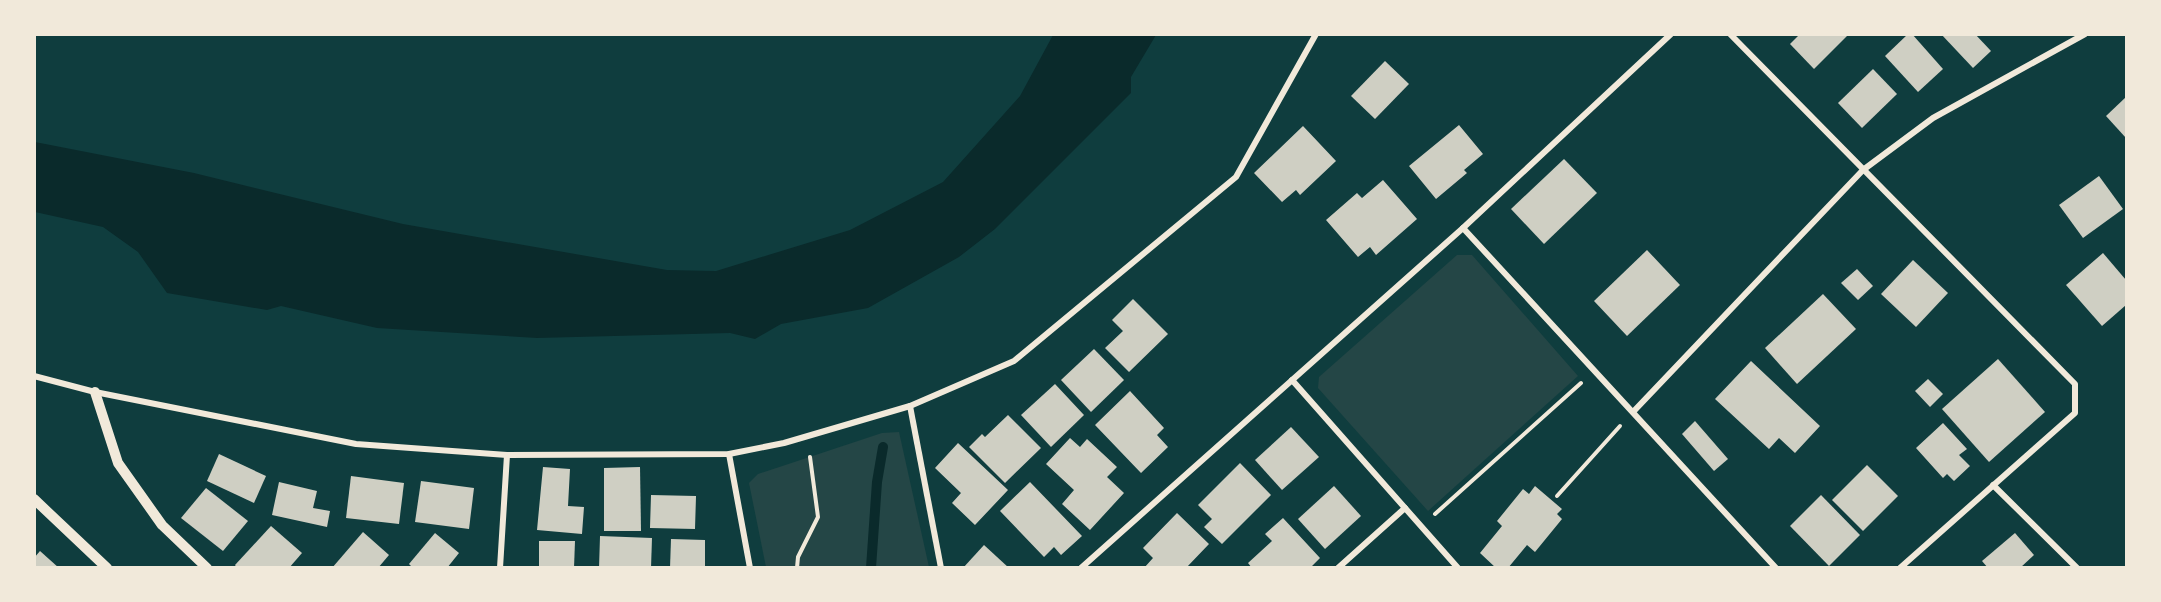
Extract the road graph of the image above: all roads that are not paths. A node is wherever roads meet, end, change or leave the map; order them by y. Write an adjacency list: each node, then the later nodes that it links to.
1 (1316, 34): 10 (street)
2 (1671, 34): 6 (street)
3 (1730, 34): 5 (street)
4 (2085, 34): 5 (street)
5 (1863, 170): 11 (street); 14 (street)
6 (1463, 228): 8 (street); 11 (street)
7 (34, 376): 9 (street)
8 (1292, 380): 16 (street); 22 (street)
9 (95, 392): 12 (street); 18 (street)
10 (910, 406): 13 (street); 21 (street)
11 (1633, 412): 25 (street)
12 (507, 454): 13 (street); 19 (street)
13 (729, 454): 20 (street)
14 (1993, 485): 26 (street); 27 (street)
15 (34, 499): 17 (street)
16 (1405, 508): 23 (street); 24 (street)
17 (106, 567)
18 (207, 567)
19 (500, 567)
20 (750, 567)
21 (941, 567)
22 (1081, 567)
23 (1338, 567)
24 (1458, 567)
25 (1776, 567)
26 (1900, 567)
27 (2077, 567)

